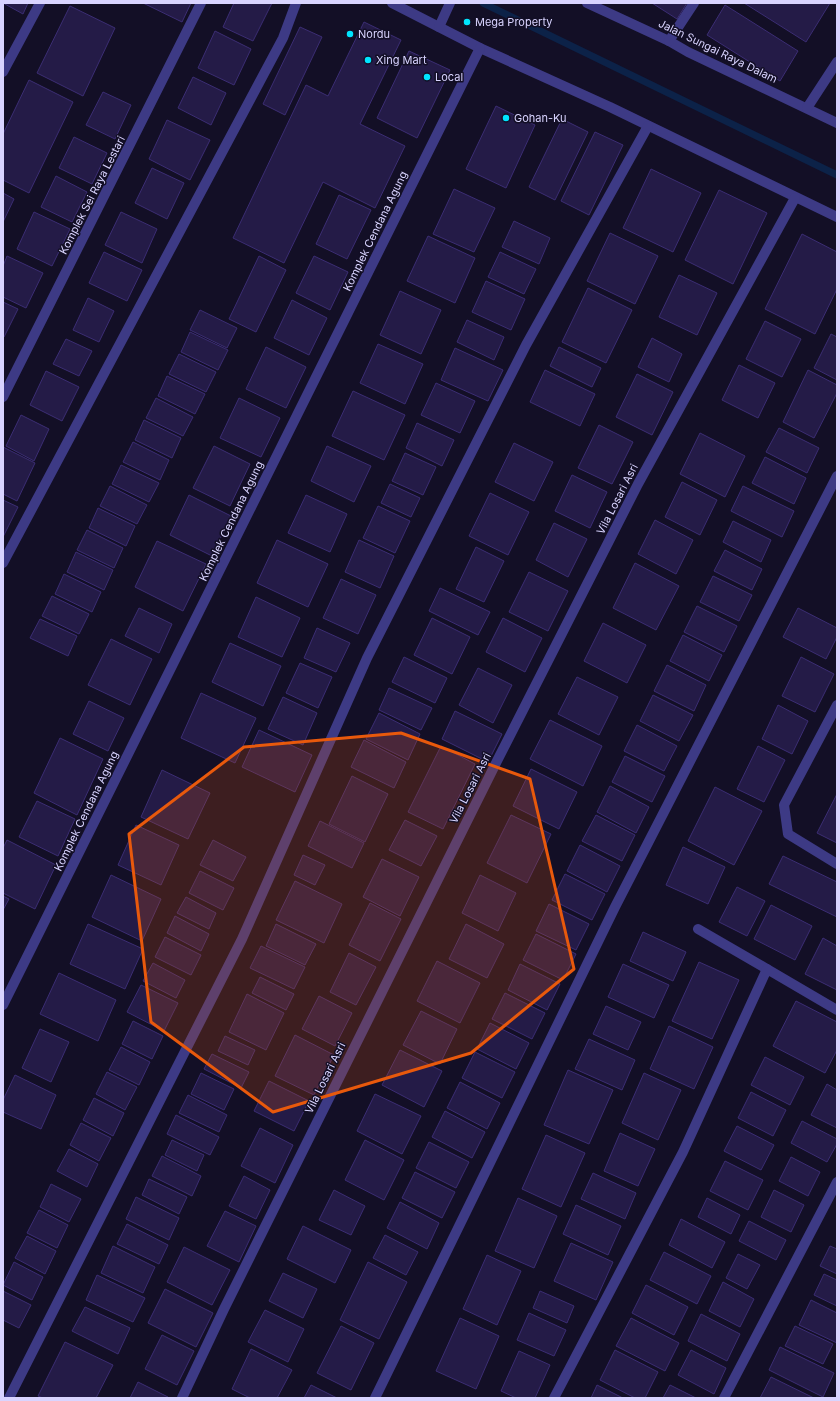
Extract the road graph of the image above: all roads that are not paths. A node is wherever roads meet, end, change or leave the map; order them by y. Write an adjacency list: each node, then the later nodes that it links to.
1 (40, 3): 12 (street)
2 (201, 3): 18 (street, Komplek Sei Raya Lestari)
3 (296, 3): 20 (street)
4 (392, 3): 8 (street)
5 (450, 3): 8 (street)
6 (587, 3): 9 (street, Jalan Sungai Raya Dalam)
7 (694, 3): 9 (street)
8 (439, 27): 10 (street)
9 (670, 40): 13 (street, Jalan Sungai Raya Dalam)
10 (480, 48): 15 (street); 25 (street, Komplek Cendana Agung)
11 (837, 62): 13 (street)
12 (3, 72)
13 (807, 108): 14 (street, Jalan Sungai Raya Dalam)
14 (837, 123)
15 (648, 126): 16 (street); 28 (street)
16 (795, 198): 17 (street); 29 (street, Vila Losari Asri)
17 (837, 217)
18 (3, 397)
19 (837, 476): 30 (street)
20 (3, 563)
21 (837, 705): 22 (street)
22 (837, 864)
23 (698, 929): 24 (street)
24 (767, 969): 26 (street); 31 (street)
25 (3, 1005)
26 (837, 1010)
27 (837, 1182): 32 (street)
28 (9, 1398)
29 (182, 1398)
30 (375, 1398)
31 (554, 1398)
32 (724, 1398)

